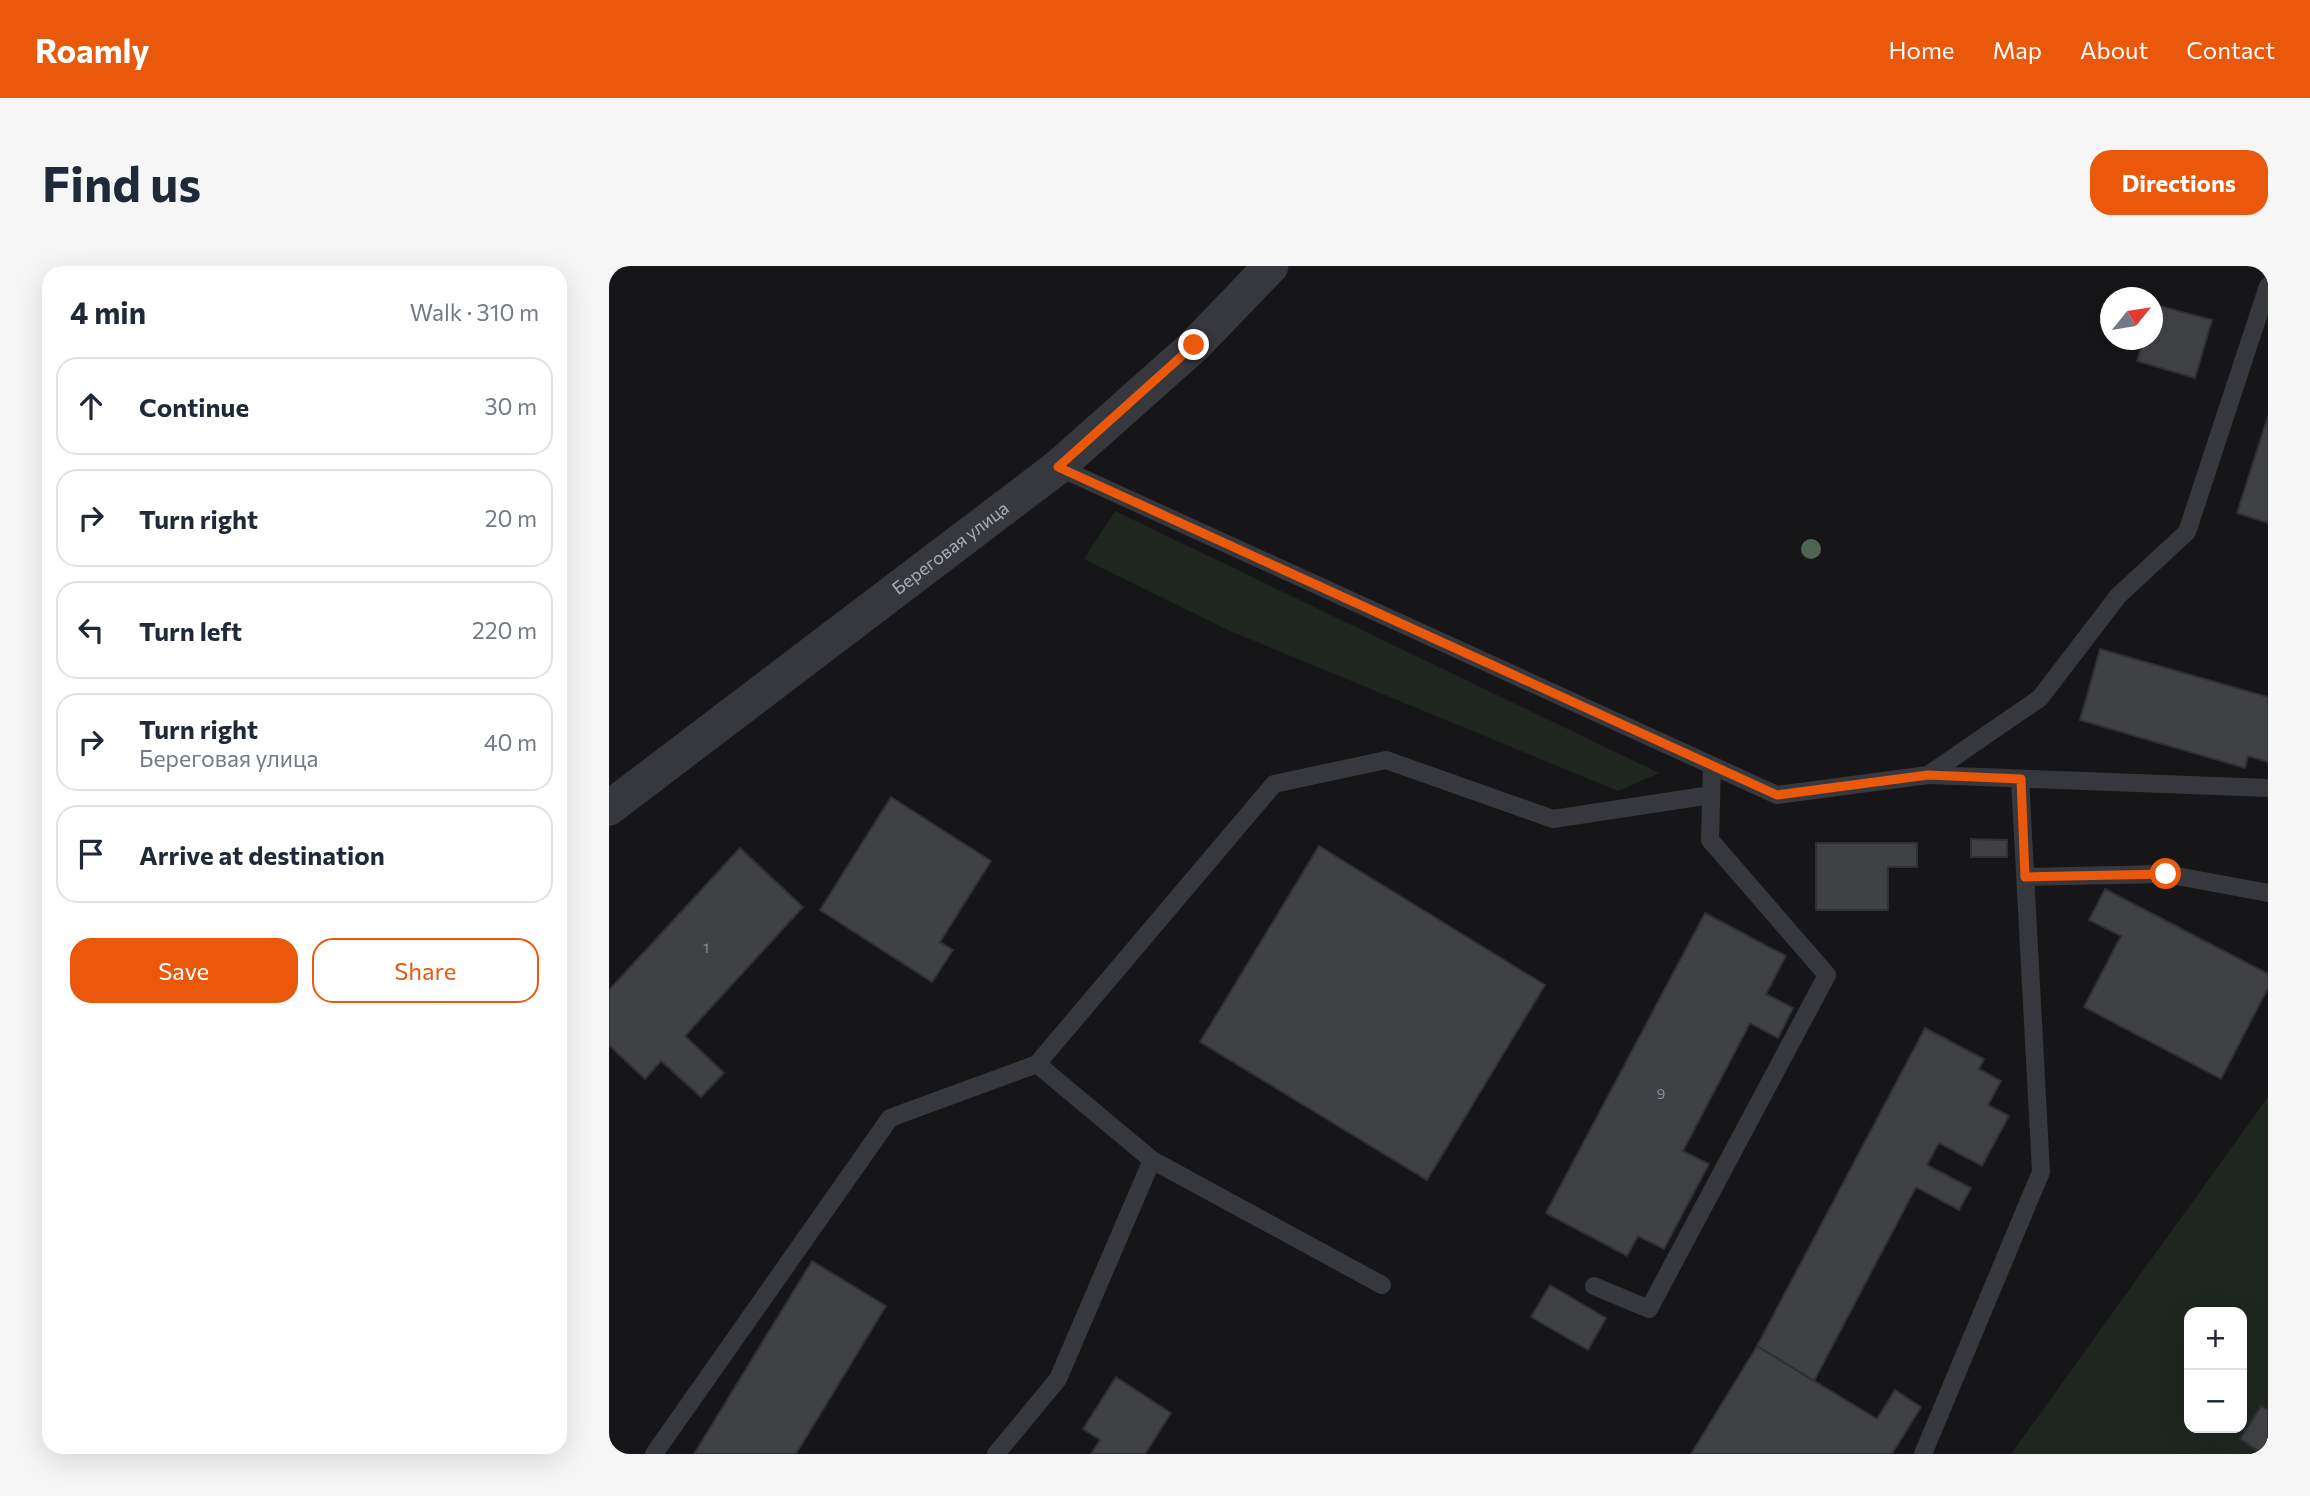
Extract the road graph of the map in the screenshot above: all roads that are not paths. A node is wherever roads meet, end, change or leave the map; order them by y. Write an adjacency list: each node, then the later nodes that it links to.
1 (1271, 266): 3 (street, Береговая улица)
2 (2268, 286): 5 (lane)
3 (1058, 467): 4 (lane); 9 (street, Береговая улица)
4 (1711, 766): 5 (lane); 8 (lane)
5 (1928, 775): 6 (lane)
6 (2021, 779): 7 (lane); 10 (lane)
7 (2268, 788)
8 (1711, 795): 12 (lane); 15 (lane)
9 (609, 808)
10 (2025, 877): 11 (lane); 18 (lane)
11 (2268, 893)
12 (1037, 1064): 13 (lane); 16 (lane)
13 (1152, 1160): 14 (lane); 17 (lane)
14 (1382, 1285)
15 (1594, 1286)
16 (654, 1454)
17 (996, 1454)
18 (1923, 1454)

